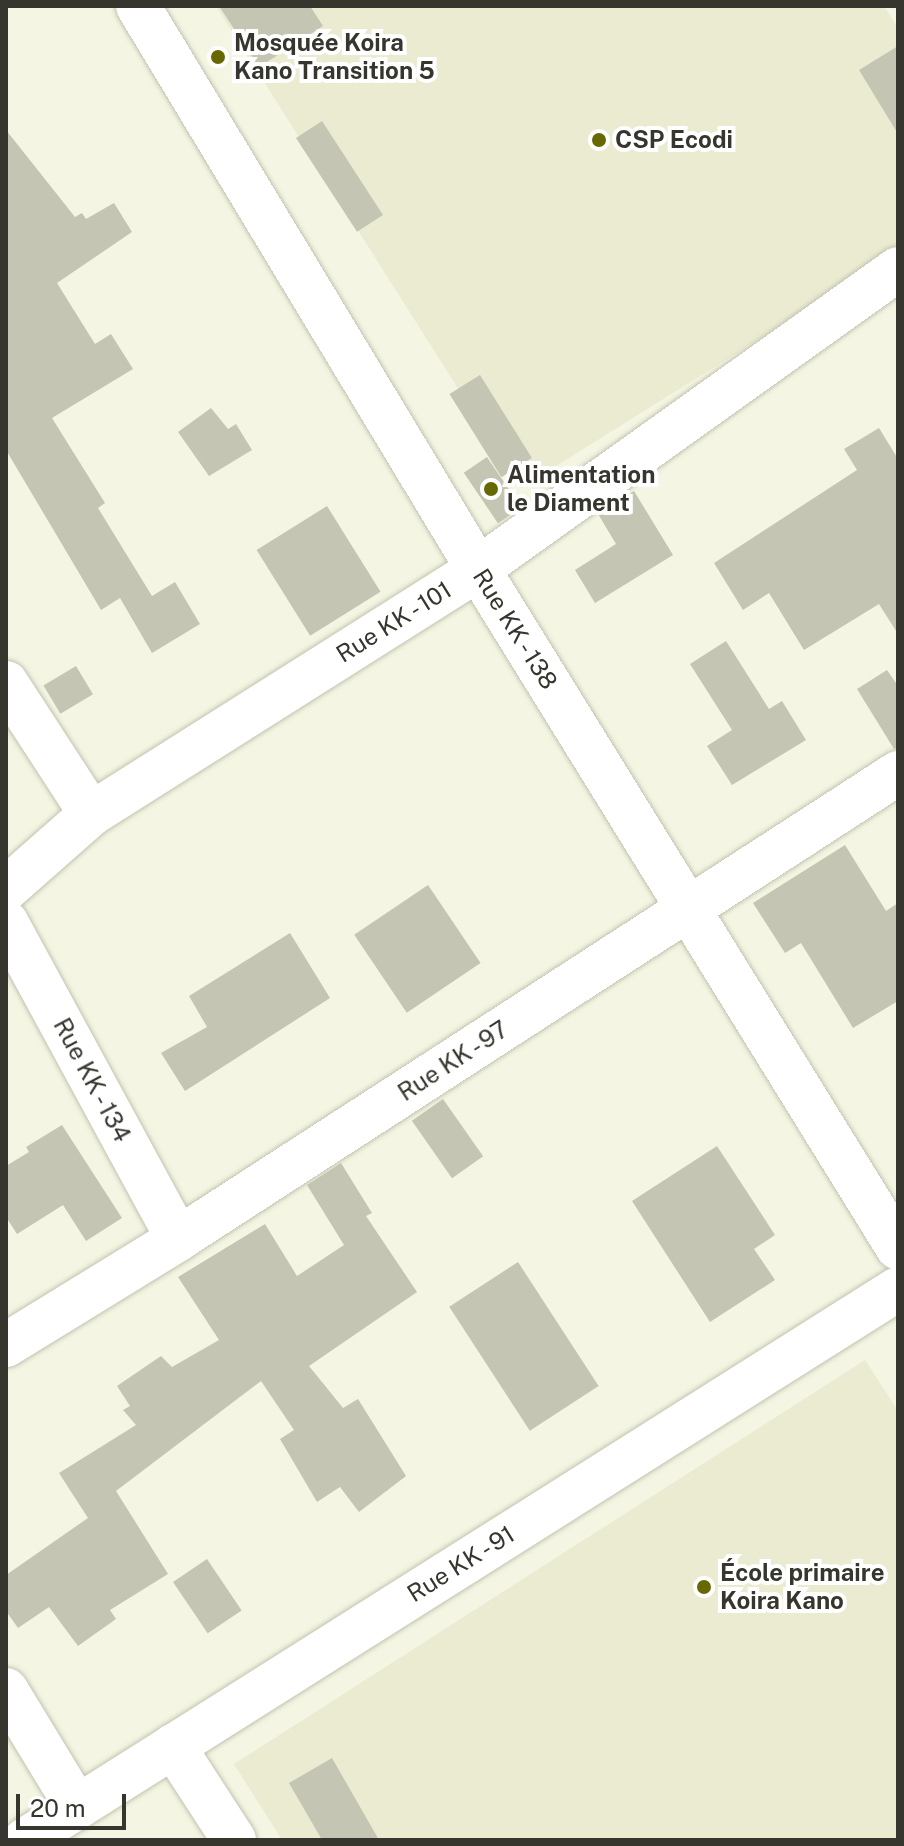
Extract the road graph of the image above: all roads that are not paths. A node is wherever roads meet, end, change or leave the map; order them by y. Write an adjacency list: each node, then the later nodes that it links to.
1 (138, 6): 3 (street, Rue KK - 138)
2 (898, 269): 3 (street, Rue KK - 101)
3 (478, 569): 6 (street, Rue KK - 101); 8 (street, Rue KK - 138)
4 (6, 683): 6 (street)
5 (898, 773): 8 (street, Rue KK - 97)
6 (91, 814): 7 (street, Rue KK - 101)
7 (6, 889)
8 (689, 908): 10 (street, Rue KK - 97); 11 (street, Rue KK - 138)
9 (6, 922): 10 (street, Rue KK - 134)
10 (178, 1239): 13 (street, Rue KK - 97)
11 (898, 1248)
12 (898, 1289): 15 (street, Rue KK - 91)
13 (6, 1345)
14 (6, 1690): 16 (street)
15 (173, 1746): 16 (street, Rue KK - 91); 18 (street)
16 (77, 1807): 17 (street, Rue KK - 91)
17 (25, 1840)
18 (234, 1840)

